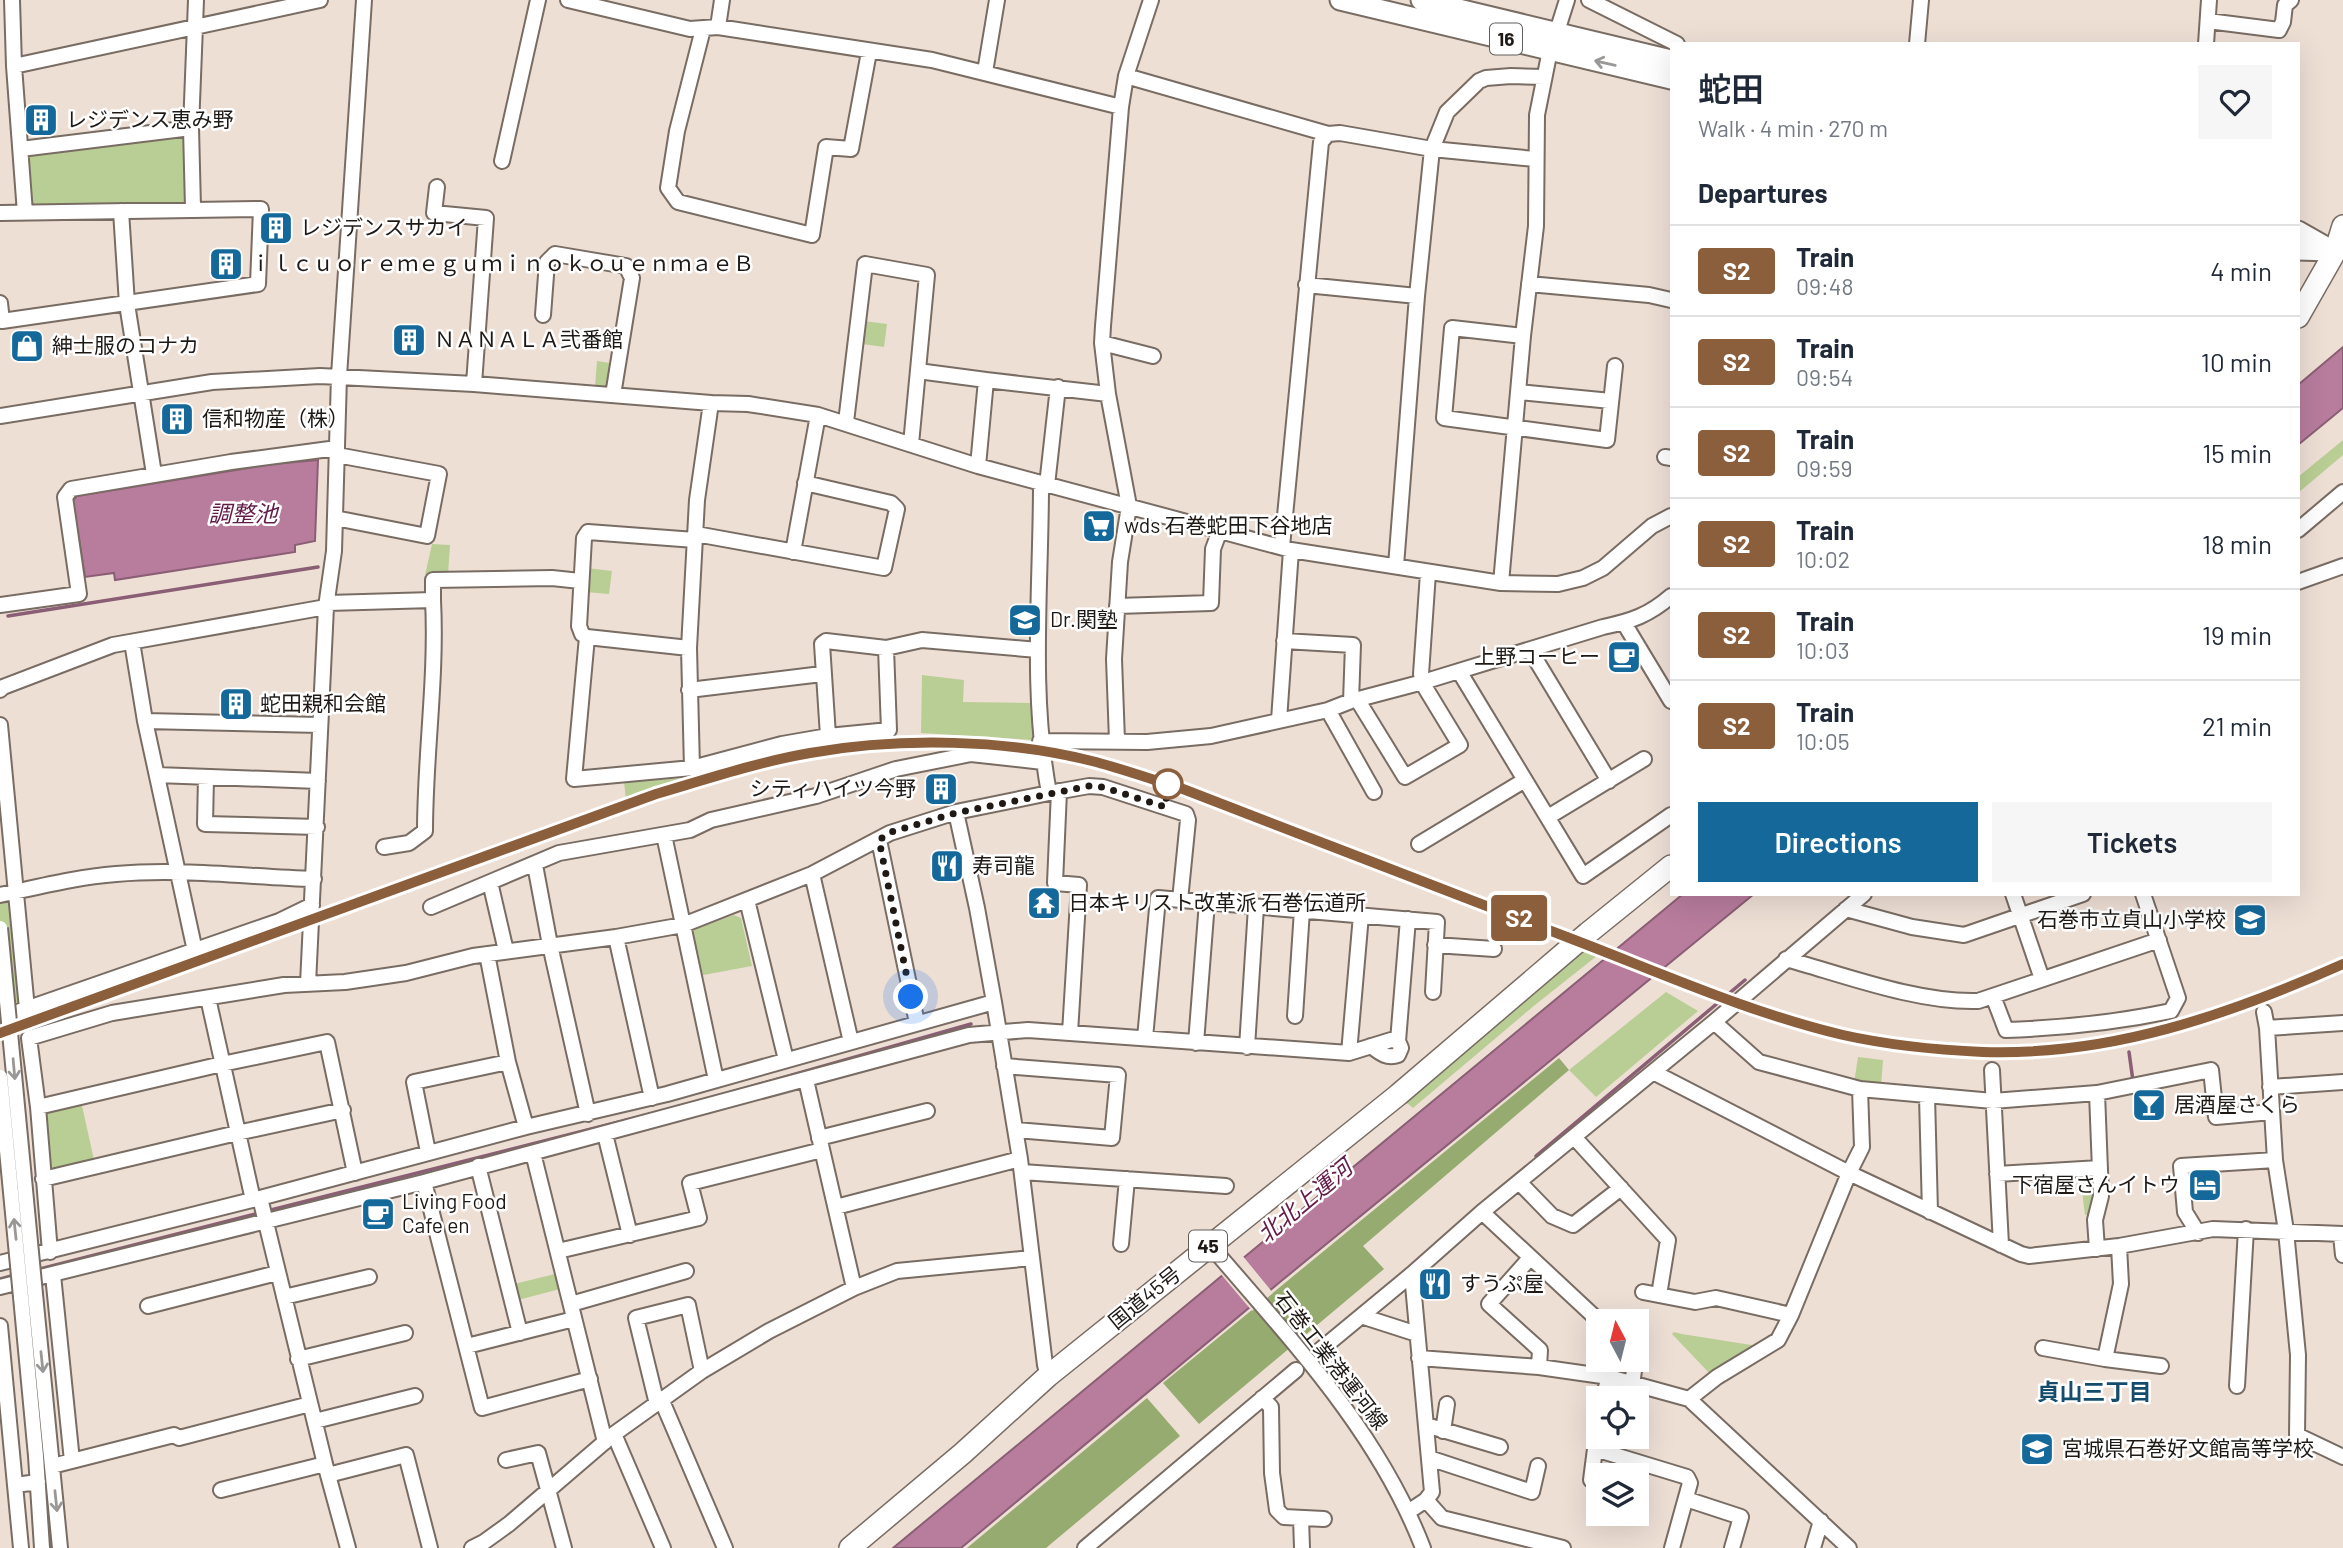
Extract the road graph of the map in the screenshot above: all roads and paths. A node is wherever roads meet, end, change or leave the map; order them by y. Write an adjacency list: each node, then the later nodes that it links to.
1 (12, 0): 26 (street)
2 (196, 0): 18 (street)
3 (320, 0): 18 (street)
4 (364, 0): 60 (street)
5 (538, 0): 37 (street)
6 (568, 0): 19 (street)
7 (722, 0): 19 (street)
8 (997, 0): 27 (street)
9 (1151, 0): 28 (street)
10 (1340, 0): 20 (main road, 16)
11 (1422, 0): 20 (main road, 16)
12 (1567, 0): 20 (street)
13 (1589, 0): 21 (street)
14 (1921, 0): 22 (street)
15 (2209, 0): 17 (street)
16 (2291, 0): 17 (street)
17 (2208, 21): 23 (street)
18 (195, 27): 26 (street); 32 (street)
19 (711, 28): 24 (street); 24 (street)
20 (1554, 41): 25 (main road, 16); 29 (street); 30 (main road, 16, one-way to 20)
21 (1673, 42)
22 (1917, 42)
23 (2206, 42)
24 (869, 52): 27 (street)
25 (1670, 60)
26 (14, 66): 34 (street)
27 (985, 72): 31 (street)
28 (1126, 76): 31 (street); 33 (street)
29 (1544, 77): 35 (street); 36 (street)
30 (1670, 79)
31 (1121, 107): 56 (street)
32 (191, 128): 34 (street); 39 (street)
33 (1328, 134): 35 (street); 48 (street)
34 (21, 149): 42 (street)
35 (1432, 149): 36 (street); 49 (street)
36 (1535, 159): 47 (street)
37 (502, 161)
38 (437, 187): 62 (street)
39 (193, 208): 40 (street); 52 (street)
40 (121, 211): 42 (street); 52 (street)
41 (0, 213): 42 (street)
42 (25, 213)
43 (2343, 226): 46 (highway)
44 (2300, 232): 46 (main road)
45 (2300, 250): 46 (main road)
46 (2339, 252): 53 (highway)
47 (1529, 284): 50 (street); 55 (street)
48 (1306, 285): 49 (street); 87 (street)
49 (1417, 296): 89 (street)
50 (1670, 300)
51 (0, 303): 52 (street)
52 (127, 304): 64 (street)
53 (2300, 314)
54 (543, 315): 67 (street)
55 (1523, 336): 65 (street); 73 (street)
56 (1102, 343): 57 (street); 66 (street)
57 (1153, 356)
58 (1615, 366): 68 (street)
59 (918, 372): 61 (street); 72 (street); 74 (street)
60 (339, 376): 62 (street); 64 (street); 75 (street)
61 (986, 380): 63 (street); 76 (street)
62 (474, 384): 67 (street)
63 (1058, 387): 66 (street); 79 (street)
64 (141, 392): 71 (street); 77 (street)
65 (1519, 393): 68 (street); 73 (street)
66 (1108, 394): 81 (street)
67 (613, 395): 69 (street)
68 (1611, 401): 73 (street)
69 (711, 403): 70 (street); 86 (street)
70 (818, 415): 72 (street); 78 (street)
71 (0, 416)
72 (846, 422): 74 (street)
73 (1516, 428): 94 (street)
74 (911, 444): 76 (street)
75 (337, 452): 77 (street); 83 (street); 83 (street)
76 (978, 466): 79 (street)
77 (154, 474): 98 (street)
78 (805, 483): 88 (street); 88 (street)
79 (1044, 484): 81 (street); 106 (street)
80 (2343, 492): 84 (street)
81 (1129, 506): 85 (street); 99 (street)
82 (1670, 517): 94 (street)
83 (335, 518): 97 (street)
84 (2300, 528)
85 (1220, 530): 87 (street); 99 (street)
86 (696, 537): 88 (street); 92 (street); 104 (street)
87 (1287, 548): 89 (street); 102 (street)
88 (793, 552)
89 (1396, 566): 91 (street)
90 (2343, 566): 93 (street)
91 (1428, 573): 94 (street); 110 (street)
92 (580, 581): 96 (street); 101 (street)
93 (2300, 581)
94 (1501, 583)
95 (1670, 597): 100 (street)
96 (433, 600): 97 (street); 140 (street)
97 (327, 605): 103 (street); 119 (street)
98 (0, 606)
99 (1117, 606): 122 (street)
100 (1624, 622): 107 (street); 113 (street)
101 (587, 637): 104 (street); 125 (street)
102 (1284, 641): 114 (street); 116 (street)
103 (132, 642): 111 (street); 117 (street)
104 (689, 648): 112 (street)
105 (886, 648): 106 (street); 109 (street); 120 (street)
106 (1038, 650): 121 (street)
107 (1530, 650): 108 (street); 130 (street)
108 (1459, 671): 110 (street); 128 (street)
109 (822, 674): 112 (street); 120 (street)
110 (1423, 682): 114 (street); 114 (street)
111 (0, 690)
112 (689, 690): 125 (street)
113 (1670, 699)
114 (1354, 700): 115 (street)
115 (1328, 710): 116 (street); 132 (street)
116 (1279, 720): 122 (street)
117 (145, 721): 119 (street); 126 (street)
118 (0, 725): 147 (street)
119 (320, 725): 129 (street)
120 (828, 736): 125 (street)
121 (1040, 741): 122 (street); 124 (street)
122 (1117, 741)
123 (1644, 759): 130 (street)
124 (1043, 762): 131 (street); 137 (street)
125 (692, 768)
126 (157, 775): 127 (street); 143 (street)
127 (206, 778): 129 (street); 136 (street)
128 (1525, 780): 135 (street); 139 (street)
129 (318, 781): 136 (street)
130 (1609, 781): 135 (street)
131 (1054, 792): 133 (street); 153 (street); 189 (street)
132 (1374, 792)
133 (956, 813): 138 (street); 179 (street)
134 (1670, 816): 135 (street)
135 (1548, 817)
136 (317, 827): 145 (street)
137 (664, 835): 141 (street); 163 (street)
138 (879, 840): 144 (street); 185 (street)
139 (1419, 844)
140 (384, 847)
141 (536, 864): 146 (street); 167 (street)
142 (1670, 867): 252 (highway, 国道45号 / 45, bridge)
143 (179, 874): 145 (street); 147 (street); 170 (street)
144 (812, 874): 152 (street); 191 (street)
145 (314, 879): 155 (street)
146 (490, 882): 157 (street); 171 (street)
147 (7, 893): 180 (street)
148 (1862, 896): 158 (street)
149 (2014, 896): 161 (street)
150 (2077, 896): 161 (street)
151 (2144, 896): 166 (street)
152 (747, 900): 163 (street); 195 (street)
153 (1180, 900): 154 (street); 190 (street)
154 (1207, 902): 156 (street); 192 (street)
155 (312, 905): 170 (street); 175 (street)
156 (1256, 906): 159 (street); 193 (street)
157 (432, 907)
158 (1846, 909): 161 (street); 173 (street)
159 (1302, 910): 160 (street); 182 (street)
160 (1361, 915): 162 (street); 194 (street)
161 (2021, 915): 174 (street)
162 (1408, 919): 168 (street); 194 (street)
163 (683, 925): 165 (street); 202 (street)
164 (0, 928): 266 (street, one-way to 266, bridge)
165 (616, 937): 167 (street); 209 (street)
166 (2159, 940): 174 (street); 177 (street)
167 (550, 945): 171 (street); 215 (street)
168 (1435, 945): 169 (street); 176 (street)
169 (1494, 949)
170 (195, 951): 180 (street)
171 (506, 951): 172 (street)
172 (486, 954): 175 (street); 196 (street)
173 (1786, 959): 177 (street); 184 (street)
174 (2042, 979): 177 (street)
175 (308, 984): 178 (street)
176 (1433, 992)
177 (1993, 996)
178 (208, 998): 197 (street); 211 (street)
179 (994, 1002): 185 (street); 188 (street)
180 (27, 1009): 183 (street)
181 (2264, 1012): 187 (street)
182 (1294, 1016)
183 (0, 1018)
184 (1714, 1022): 200 (street); 206 (street)
185 (917, 1023): 191 (street)
186 (2343, 1023): 187 (street)
187 (2267, 1028): 205 (street)
188 (999, 1032): 189 (street); 198 (street); 203 (street)
189 (1070, 1033): 190 (street)
190 (1145, 1038): 192 (street)
191 (851, 1042): 195 (street)
192 (1196, 1043): 193 (street)
193 (1247, 1047): 194 (street)
194 (1349, 1053)
195 (786, 1059): 202 (street)
196 (508, 1062): 216 (street); 222 (street)
197 (222, 1064): 211 (street); 212 (street); 218 (street)
198 (1003, 1066): 217 (street); 217 (street)
199 (1992, 1070): 210 (street)
200 (1653, 1072): 220 (street); 229 (street)
201 (0, 1077): 266 (street, one-way to 201, bridge)
202 (716, 1080): 209 (street)
203 (806, 1080): 219 (street); 221 (street)
204 (2343, 1082): 205 (street)
205 (2270, 1087): 214 (street)
206 (1860, 1089): 208 (street); 229 (street)
207 (2097, 1093): 210 (street); 214 (street); 227 (street)
208 (1927, 1096): 210 (street); 240 (street)
209 (652, 1098): 215 (street)
210 (1993, 1101): 230 (street)
211 (38, 1107): 231 (street)
212 (343, 1110): 218 (street); 228 (street)
213 (926, 1111): 221 (street)
214 (2272, 1112): 224 (street)
215 (588, 1114): 216 (street)
216 (526, 1127): 222 (street)
217 (1016, 1130): 226 (street)
218 (237, 1133): 231 (street); 238 (street)
219 (605, 1134): 223 (street); 245 (street)
220 (1574, 1137): 234 (street); 236 (street)
221 (821, 1144): 237 (street); 245 (street)
222 (428, 1152): 228 (street)
223 (533, 1153): 225 (street); 250 (street)
224 (2275, 1160): 242 (street); 243 (street)
225 (478, 1166): 233 (street); 276 (street)
226 (1021, 1166): 232 (street); 237 (street); 254 (street)
227 (2100, 1168): 230 (street); 249 (street)
228 (355, 1173): 238 (street)
229 (1849, 1173): 240 (street); 271 (street)
230 (1997, 1174): 247 (street)
231 (43, 1179): 251 (street)
232 (1127, 1179): 235 (street); 246 (street)
233 (425, 1182): 238 (street); 278 (street)
234 (1519, 1182): 236 (street); 239 (street)
235 (1226, 1186)
236 (1621, 1188): 265 (street)
237 (836, 1207): 263 (street)
238 (261, 1208): 251 (street); 258 (street); 260 (street)
239 (1482, 1212): 255 (street); 259 (street)
240 (1930, 1212): 247 (street)
241 (2246, 1229): 242 (street); 243 (street); 294 (street)
242 (2286, 1231): 244 (street); 307 (street)
243 (2198, 1233): 248 (street)
244 (2342, 1234): 253 (street)
245 (630, 1236): 250 (street)
246 (1121, 1244)
247 (2001, 1245): 249 (street)
248 (2119, 1246): 249 (street); 283 (street)
249 (2097, 1249)
250 (558, 1251): 268 (street)
251 (50, 1252): 256 (street)
252 (1217, 1253): 289 (highway, 国道45号 / 45); 320 (street, 石巻工業港運河線)
253 (2343, 1255)
254 (1032, 1258): 263 (street); 289 (street)
255 (1530, 1258): 270 (street); 285 (street)
256 (0, 1263)
257 (686, 1271): 268 (street)
258 (277, 1273): 267 (street); 269 (street)
259 (1412, 1274): 272 (street); 277 (street)
260 (53, 1275): 262 (street); 310 (street)
261 (369, 1277): 267 (street)
262 (0, 1287)
263 (854, 1288): 287 (street)
264 (1643, 1292): 265 (street)
265 (1660, 1295): 271 (street)
266 (28, 1296): 311 (street, one-way to 311); 314 (street)
267 (284, 1297): 282 (street)
268 (571, 1304): 273 (street)
269 (148, 1306)
270 (1586, 1309)
271 (1791, 1315): 297 (street)
272 (1361, 1316): 277 (street); 280 (street)
273 (575, 1320): 276 (street); 291 (street)
274 (0, 1326): 315 (street)
275 (405, 1333): 282 (street)
276 (520, 1333): 278 (street)
277 (1417, 1334): 281 (street)
278 (467, 1346): 291 (street)
279 (2043, 1348): 283 (street)
280 (1319, 1351)
281 (1419, 1358): 285 (street); 302 (street)
282 (299, 1359): 299 (street)
283 (2105, 1359): 284 (street)
284 (2161, 1366)
285 (1539, 1367): 290 (street)
286 (1296, 1370): 296 (street)
287 (702, 1371): 298 (street); 298 (street)
288 (1634, 1372): 292 (street)
289 (1048, 1376): 333 (highway, 国道45号 / 45)
290 (1609, 1377): 292 (street); 293 (street)
291 (590, 1379): 304 (street)
292 (1632, 1385): 297 (street)
293 (1606, 1386)
294 (2237, 1386)
295 (415, 1396): 301 (street)
296 (1262, 1398): 321 (street); 334 (street)
297 (1689, 1399): 323 (street)
298 (659, 1403): 304 (street); 332 (street)
299 (310, 1404): 301 (street); 310 (street)
300 (1447, 1404): 303 (street)
301 (315, 1421): 313 (street)
302 (1426, 1425): 303 (street); 308 (street)
303 (1443, 1431): 305 (street)
304 (610, 1438): 317 (street); 331 (street)
305 (1500, 1447)
306 (1613, 1449): 318 (street)
307 (2343, 1457)
308 (1429, 1458): 312 (street); 319 (street)
309 (506, 1460): 317 (street)
310 (72, 1461): 311 (street)
311 (52, 1466): 326 (street, one-way to 326)
312 (1538, 1466)
313 (326, 1470): 316 (street); 327 (street); 328 (street)
314 (38, 1482): 315 (street); 325 (street)
315 (15, 1485): 324 (street)
316 (221, 1490)
317 (549, 1492): 329 (street); 330 (street)
318 (1686, 1499): 338 (street); 339 (street)
319 (1426, 1500): 320 (street); 337 (street)
320 (1408, 1512): 336 (street, 石巻工業港運河線)
321 (1301, 1518): 322 (street); 335 (street)
322 (1324, 1519)
323 (1821, 1521): 340 (street); 341 (street)
324 (21, 1548)
325 (42, 1548)
326 (60, 1548)
327 (348, 1548)
328 (430, 1548)
329 (472, 1548)
330 (564, 1548)
331 (663, 1548)
332 (725, 1548)
333 (850, 1548)
334 (1086, 1548)
335 (1301, 1548)
336 (1423, 1548)
337 (1563, 1548)
338 (1672, 1548)
339 (1732, 1548)
340 (1813, 1548)
341 (1849, 1548)

